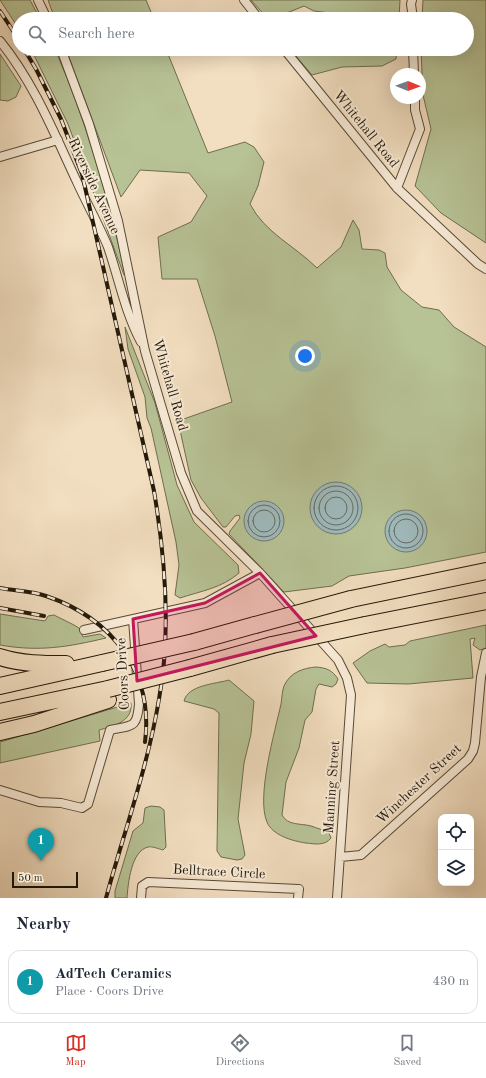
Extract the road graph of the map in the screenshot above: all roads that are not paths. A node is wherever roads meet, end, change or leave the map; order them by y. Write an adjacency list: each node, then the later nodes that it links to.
1 (38, 0): 4 (street)
2 (244, 0): 5 (street)
3 (412, 0): 6 (street)
4 (44, 12)
5 (253, 12)
6 (412, 12)
7 (0, 41): 13 (street, Riverside Avenue)
8 (64, 56): 17 (street, Whitehall Road)
9 (290, 56): 15 (street, Whitehall Road)
10 (413, 56): 11 (street)
11 (414, 68)
12 (415, 104): 15 (street)
13 (58, 140): 14 (street); 17 (street, Riverside Avenue)
14 (0, 157)
15 (397, 188): 16 (street, Whitehall Road)
16 (486, 269)
17 (145, 351): 19 (street, Whitehall Road)
18 (486, 571): 25 (highway, bridge)
19 (260, 573): 21 (street); 26 (street, Whitehall Road)
20 (486, 601): 28 (highway, bridge)
21 (133, 619): 22 (street); 31 (street, Coors Drive)
22 (84, 630)
23 (486, 653): 32 (street, Winchester Street)
24 (0, 657): 25 (highway)
25 (102, 663): 27 (highway)
26 (347, 678): 32 (street, Manning Street)
27 (0, 686)
28 (108, 694): 29 (highway); 30 (highway)
29 (0, 712)
30 (0, 732)
31 (0, 790)
32 (340, 857): 35 (street, Manning Street)
33 (141, 898): 34 (street, Belltrace Circle)
34 (298, 898)
35 (337, 898)

